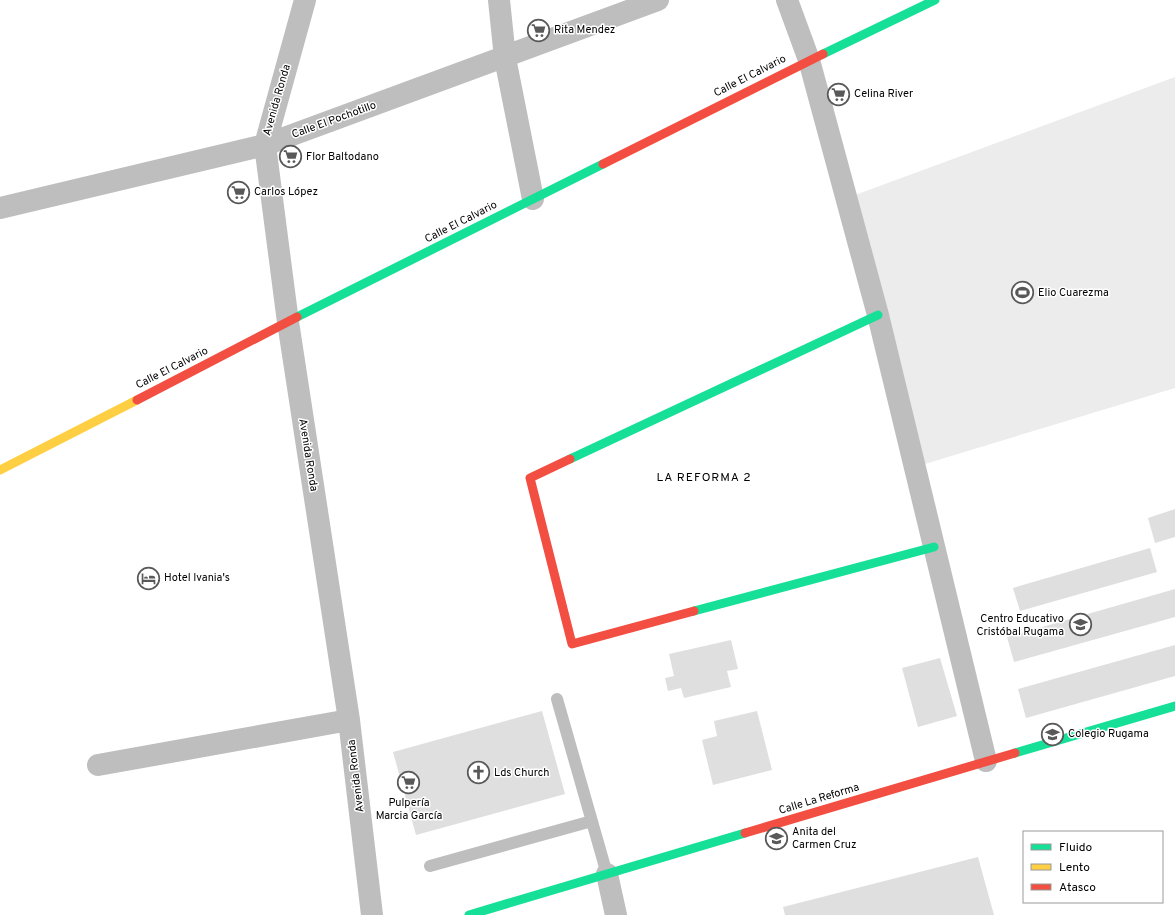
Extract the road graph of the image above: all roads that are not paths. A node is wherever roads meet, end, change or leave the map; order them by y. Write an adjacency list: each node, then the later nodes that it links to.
1 (305, 0): 8 (street, Avenida Ronda)
2 (499, 0): 6 (street)
3 (658, 0): 6 (street, Calle El Pochotillo)
4 (786, 0): 7 (street)
5 (936, 0): 7 (street, Calle El Calvario)
6 (505, 58): 8 (street, Calle El Pochotillo); 9 (street)
7 (809, 60): 9 (street, Calle El Calvario); 11 (street)
8 (265, 145): 10 (street, Calle El Pochotillo); 12 (street, Avenida Ronda)
9 (533, 199): 12 (street, Calle El Calvario)
10 (0, 208)
11 (878, 316): 14 (street); 14 (street)
12 (288, 322): 13 (street, Calle El Calvario); 17 (street, Avenida Ronda)
13 (0, 470)
14 (934, 547): 18 (street)
15 (557, 699): 20 (lane)
16 (1175, 706): 18 (street, Calle La Reforma)
17 (349, 720): 19 (street); 23 (street, Avenida Ronda)
18 (986, 761): 22 (street, Calle La Reforma)
19 (98, 765)
20 (592, 822): 21 (lane); 22 (lane)
21 (430, 866)
22 (607, 874): 24 (street, Calle La Reforma); 25 (street)
23 (372, 915)
24 (469, 915)
25 (616, 915)

